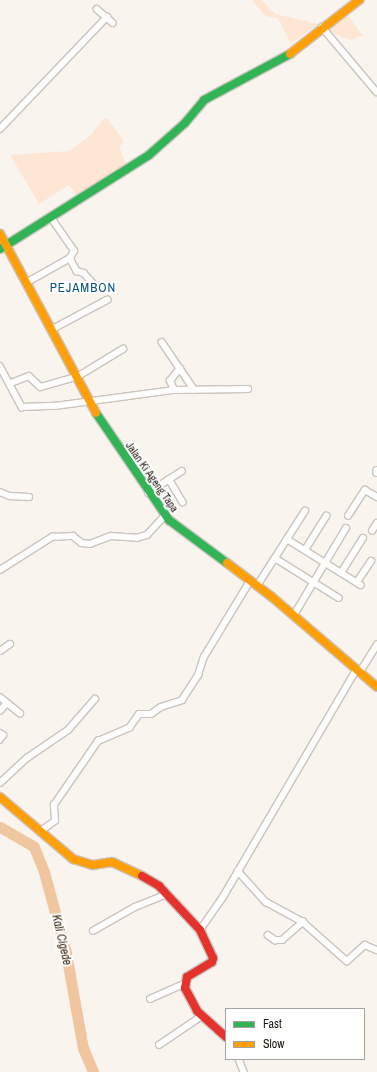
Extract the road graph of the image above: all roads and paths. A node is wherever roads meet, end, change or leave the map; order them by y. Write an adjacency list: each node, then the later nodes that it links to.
1 (359, 0): 5 (street)
2 (97, 9): 3 (street)
3 (107, 17): 4 (street); 7 (street)
4 (114, 23)
5 (322, 26): 6 (street); 8 (street)
6 (377, 92)
7 (0, 129)
8 (52, 219): 10 (street); 11 (street)
9 (0, 234): 10 (street, Jalan Ki Ageng Tapa)
10 (3, 247): 12 (street, Jalan Ki Ageng Tapa)
11 (70, 258): 12 (street); 13 (street)
12 (26, 283): 15 (street, Jalan Ki Ageng Tapa)
13 (94, 284)
14 (107, 300): 15 (street)
15 (51, 330): 20 (street, Jalan Ki Ageng Tapa)
16 (162, 342): 19 (street)
17 (123, 349): 20 (street)
18 (0, 366): 21 (street)
19 (180, 368): 22 (street); 24 (street)
20 (77, 377): 21 (street); 25 (street, Jalan Ki Ageng Tapa)
21 (11, 383): 25 (street)
22 (194, 389): 23 (street); 24 (street)
23 (248, 389)
24 (174, 390): 25 (street)
25 (90, 401): 29 (street, Jalan Ki Ageng Tapa)
26 (182, 471): 27 (street)
27 (169, 479): 29 (street); 32 (street)
28 (0, 492): 30 (street)
29 (148, 493): 34 (street, Jalan Ki Ageng Tapa)
30 (29, 497)
31 (377, 497): 36 (street)
32 (183, 502)
33 (305, 510): 41 (street)
34 (165, 516): 46 (street); 48 (street, Jalan Ki Ageng Tapa)
35 (326, 516): 42 (street)
36 (348, 516)
37 (377, 523): 39 (street)
38 (346, 528): 45 (street)
39 (372, 531)
40 (363, 538): 47 (street)
41 (287, 539): 42 (street); 43 (street)
42 (305, 550): 45 (street)
43 (275, 558): 49 (street); 50 (street)
44 (371, 561): 47 (street)
45 (325, 562): 47 (street); 49 (street)
46 (0, 570)
47 (342, 572)
48 (250, 581): 50 (street, Jalan Ki Ageng Tapa); 67 (street)
49 (314, 583): 51 (street); 52 (street)
50 (257, 586): 52 (street, Jalan Ki Ageng Tapa)
51 (339, 598)
52 (294, 615): 56 (street, Jalan Ki Ageng Tapa)
53 (10, 644): 55 (street)
54 (377, 645): 56 (street)
55 (0, 651)
56 (359, 670): 57 (street, Jalan Ki Ageng Tapa); 68 (street)
57 (377, 687)
58 (0, 697): 60 (street)
59 (95, 700): 65 (street)
60 (6, 704): 61 (street); 62 (street)
61 (0, 711)
62 (20, 713)
63 (0, 733): 64 (street)
64 (0, 740)
65 (0, 783)
66 (0, 797): 67 (street)
67 (41, 831): 69 (street)
68 (238, 871): 70 (street); 71 (street)
69 (167, 894): 71 (street); 72 (street)
70 (303, 922): 73 (street); 74 (street)
71 (200, 930): 75 (street)
72 (93, 931)
73 (268, 935)
74 (377, 950)
75 (184, 984): 76 (street); 77 (street)
76 (150, 999)
77 (202, 1016): 78 (street); 79 (street)
78 (225, 1037)
79 (159, 1045)
80 (239, 1060): 81 (street)
81 (244, 1072)

